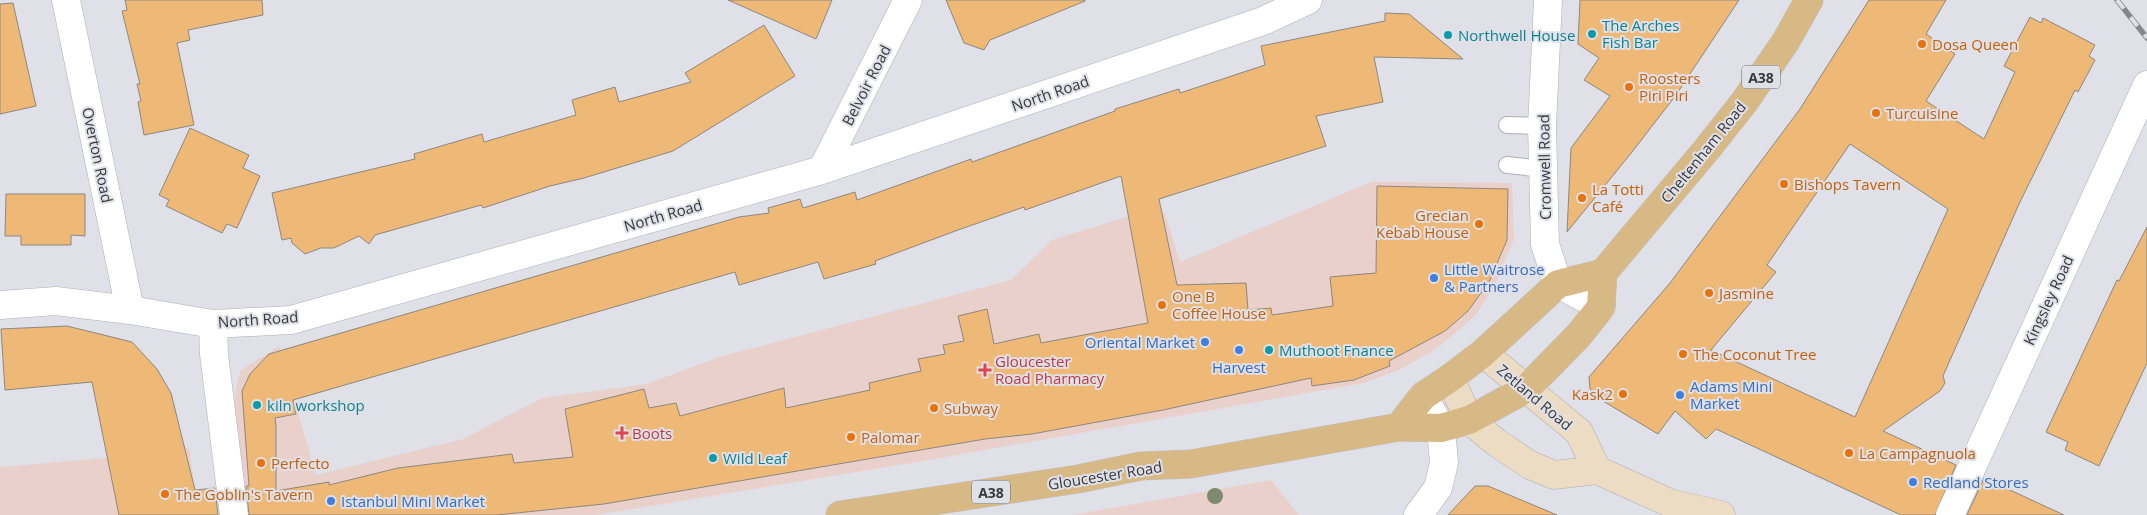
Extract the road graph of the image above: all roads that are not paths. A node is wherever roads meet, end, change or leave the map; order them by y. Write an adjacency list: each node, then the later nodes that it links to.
1 (66, 0): 16 (street, Overton Road)
2 (908, 0): 11 (street, Belvoir Road)
3 (1308, 0): 11 (street, North Road)
4 (1548, 0): 8 (street, Cromwell Road)
5 (1809, 0): 12 (main road, Cheltenham Road / A38)
6 (2147, 85): 31 (street, Kingsley Road)
7 (1507, 125): 8 (lane)
8 (1542, 126): 10 (street, Cromwell Road)
9 (1507, 165): 10 (lane)
10 (1544, 169): 13 (street, Cromwell Road)
11 (822, 170): 17 (street, North Road)
12 (1604, 272): 13 (main road); 15 (main road)
13 (1558, 284): 15 (street); 18 (main road)
14 (0, 305): 16 (street, North Road)
15 (1601, 307): 20 (main road, A38)
16 (130, 310): 17 (street, North Road)
17 (213, 324): 27 (street)
18 (1483, 353): 19 (main road); 20 (main road, Zetland Road)
19 (1450, 378): 21 (main road); 22 (main road)
20 (1526, 390): 22 (main road, A38); 25 (main road, Zetland Road)
21 (1423, 396): 23 (main road); 24 (street)
22 (1469, 420): 24 (main road, Gloucester Road / A38); 25 (main road)
23 (1399, 427): 24 (main road, Gloucester Road / A38); 28 (main road, Gloucester Road / A38)
24 (1441, 428): 29 (street)
25 (1597, 470): 26 (main road)
26 (1669, 509): 30 (main road)
27 (234, 515)
28 (840, 515)
29 (1418, 515)
30 (1721, 515)
31 (1950, 515)

